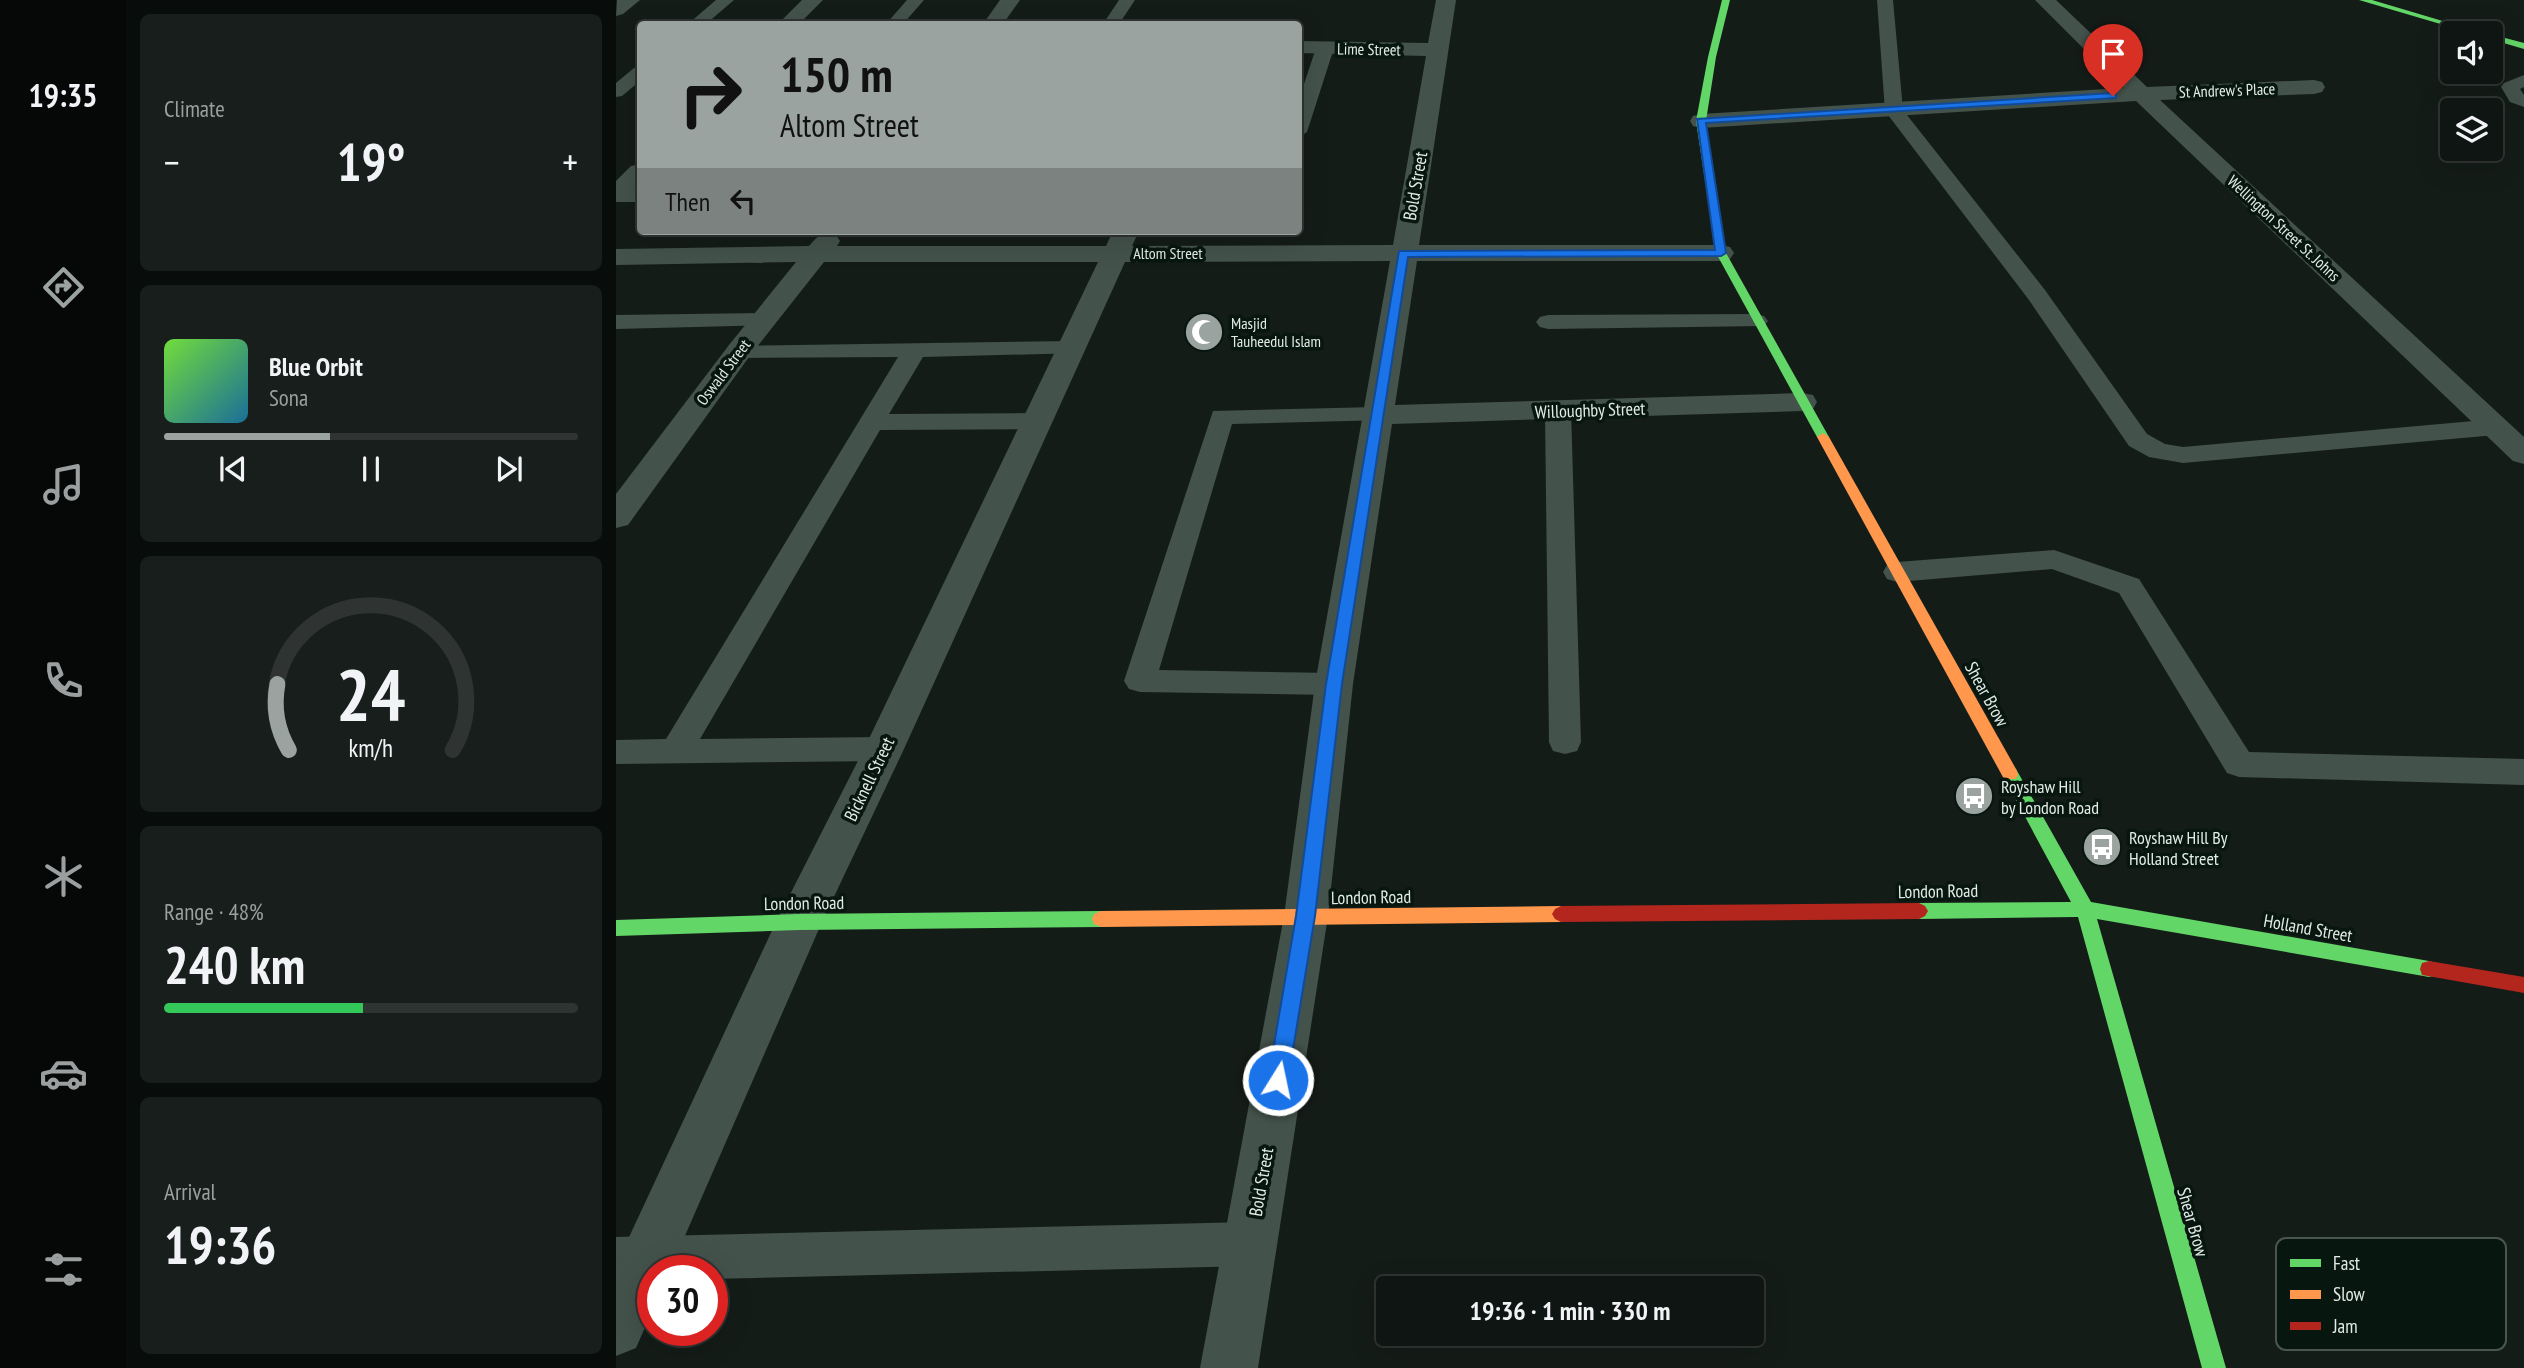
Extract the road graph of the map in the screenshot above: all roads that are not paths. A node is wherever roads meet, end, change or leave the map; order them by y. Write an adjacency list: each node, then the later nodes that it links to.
1 (630, 0): 12 (street)
2 (726, 0): 13 (lane)
3 (813, 0): 14 (street)
4 (916, 0): 15 (lane)
5 (1010, 0): 16 (street)
6 (1127, 0): 17 (lane)
7 (1446, 0): 23 (street, Bold Street)
8 (1726, 0): 32 (main road, Shear Brow)
9 (1885, 0): 30 (lane)
10 (2045, 0): 28 (street, Wellington Street St. Johns)
11 (2363, 0): 18 (main road)
12 (616, 10)
13 (700, 21)
14 (791, 21)
15 (897, 21)
16 (995, 21)
17 (1113, 21)
18 (2440, 22)
19 (2503, 40): 20 (main road)
20 (2524, 46)
21 (1302, 47): 22 (street, Lime Street)
22 (1325, 48): 23 (street, Lime Street); 31 (lane)
23 (1439, 50): 38 (street, Bold Street)
24 (637, 74): 27 (lane)
25 (2524, 80): 29 (lane)
26 (2314, 86): 28 (street, St Andrew's Place)
27 (616, 92)
28 (2141, 94): 30 (street, St Andrew's Place); 53 (street, Wellington Street St. Johns)
29 (2524, 102)
30 (1894, 111): 32 (street, St Andrew's Place); 53 (lane)
31 (1302, 120)
32 (1701, 121): 39 (main road, Shear Brow)
33 (637, 174): 34 (street)
34 (616, 196): 35 (lane)
35 (637, 196)
36 (826, 242): 37 (street, Altom Street); 40 (street, Altom Street); 41 (street, Oswald Street)
37 (1121, 242): 38 (street, Altom Street); 45 (street, Bicknell Street)
38 (1403, 253): 39 (street, Altom Street); 50 (street, Bold Street)
39 (1721, 253): 42 (main road, Shear Brow)
40 (616, 257)
41 (763, 320): 44 (lane); 47 (street, Oswald Street)
42 (1756, 321): 43 (lane); 48 (main road, Shear Brow)
43 (1548, 322)
44 (619, 325)
45 (1073, 348): 46 (lane); 51 (street, Bicknell Street)
46 (915, 349): 47 (lane); 52 (lane)
47 (739, 351): 55 (street, Oswald Street)
48 (1802, 402): 49 (street, Willoughby Street); 56 (main road, Shear Brow)
49 (1558, 411): 50 (street, Willoughby Street); 58 (lane)
50 (1377, 415): 57 (street, Bold Street); 57 (lane)
51 (1039, 421): 52 (lane); 59 (street, Bicknell Street)
52 (872, 422): 60 (lane)
53 (2496, 427): 54 (street, Wellington Street St. Johns)
54 (2524, 454)
55 (616, 517)
56 (1897, 572): 62 (lane); 63 (main road, Shear Brow)
57 (1334, 684): 64 (street, Bold Street)
58 (1565, 742)
59 (884, 749): 60 (lane); 65 (street, Bicknell Street)
60 (676, 751): 61 (lane)
61 (616, 752)
62 (2524, 772)
63 (2085, 909): 64 (main road, London Road); 67 (main road, Holland Street); 72 (main road, Shear Brow)
64 (1306, 916): 65 (main road, London Road); 68 (street, Bold Street)
65 (799, 922): 66 (main road, London Road); 69 (street, Bicknell Street)
66 (616, 928)
67 (2524, 985)
68 (1250, 1244): 69 (lane); 71 (street, Bold Street)
69 (632, 1258): 70 (street, Bicknell Street)
70 (616, 1328)
71 (1229, 1368)
72 (2214, 1368)

